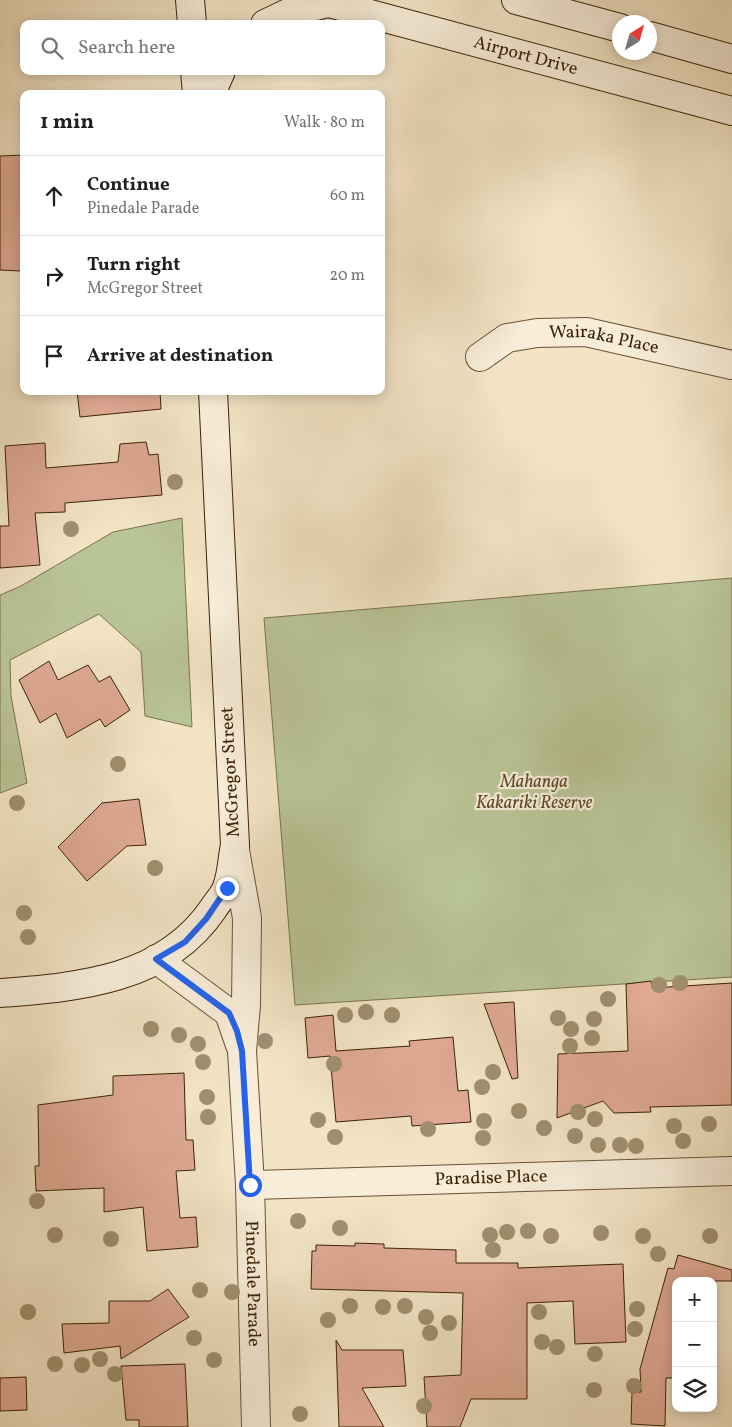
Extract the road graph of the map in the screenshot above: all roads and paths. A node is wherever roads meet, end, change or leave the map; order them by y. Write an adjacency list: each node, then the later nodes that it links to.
1 (190, 0): 4 (street)
2 (516, 0): 6 (street)
3 (323, 1): 5 (street); 13 (street, Airport Drive)
4 (192, 20)
5 (273, 20)
6 (612, 26)
7 (657, 38): 8 (street)
8 (732, 59)
9 (195, 75): 11 (street)
10 (219, 75): 12 (street)
11 (197, 90)
12 (213, 90)
13 (732, 111)
14 (480, 357): 15 (street, Wairaka Place)
15 (732, 365)
16 (213, 395): 17 (street, McGregor Street)
17 (235, 845): 18 (street, McGregor Street); 20 (street, Pinedale Parade)
18 (156, 959): 19 (street, McGregor Street); 20 (street, Pinedale Parade)
19 (0, 994)
20 (242, 1051): 22 (street, Pinedale Parade)
21 (732, 1171): 22 (street, Paradise Place)
22 (250, 1185): 23 (street, Pinedale Parade)
23 (256, 1427)

